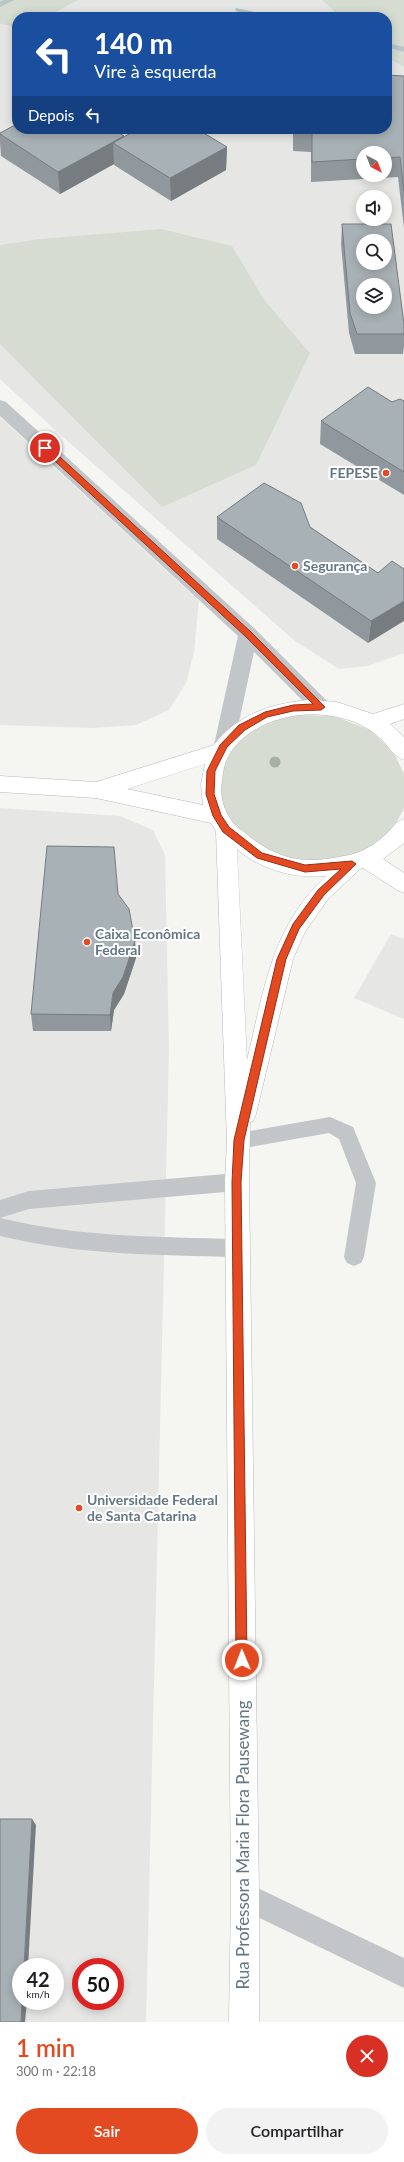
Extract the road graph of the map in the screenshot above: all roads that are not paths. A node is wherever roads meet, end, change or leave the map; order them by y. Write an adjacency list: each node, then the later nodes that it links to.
1 (0, 406): 2 (street)
2 (248, 634): 3 (street); 6 (street)
3 (321, 707): 5 (main road); 6 (main road)
4 (404, 711): 5 (main road)
5 (373, 722): 7 (main road)
6 (222, 748): 9 (main road); 10 (main road, Rua Professora Maria Flora Pausewang)
7 (404, 752)
8 (0, 784): 9 (main road)
9 (96, 790): 10 (main road)
10 (222, 823): 12 (main road); 14 (main road, Rua Professora Maria Flora Pausewang)
11 (404, 827): 12 (main road, Rua Professora Maria Flora Pausewang)
12 (359, 862): 13 (main road); 14 (main road, Rua Professora Maria Flora Pausewang)
13 (404, 884)
14 (239, 1140): 15 (main road, Rua Professora Maria Flora Pausewang); 19 (lane)
15 (236, 1182): 16 (lane); 18 (main road, Rua Professora Maria Flora Pausewang)
16 (0, 1209)
17 (0, 1227): 18 (lane)
18 (237, 1248): 20 (main road, Rua Professora Maria Flora Pausewang)
19 (354, 1257)
20 (245, 1896): 21 (street); 22 (main road, Rua Professora Maria Flora Pausewang)
21 (404, 1973)
22 (244, 2022)

